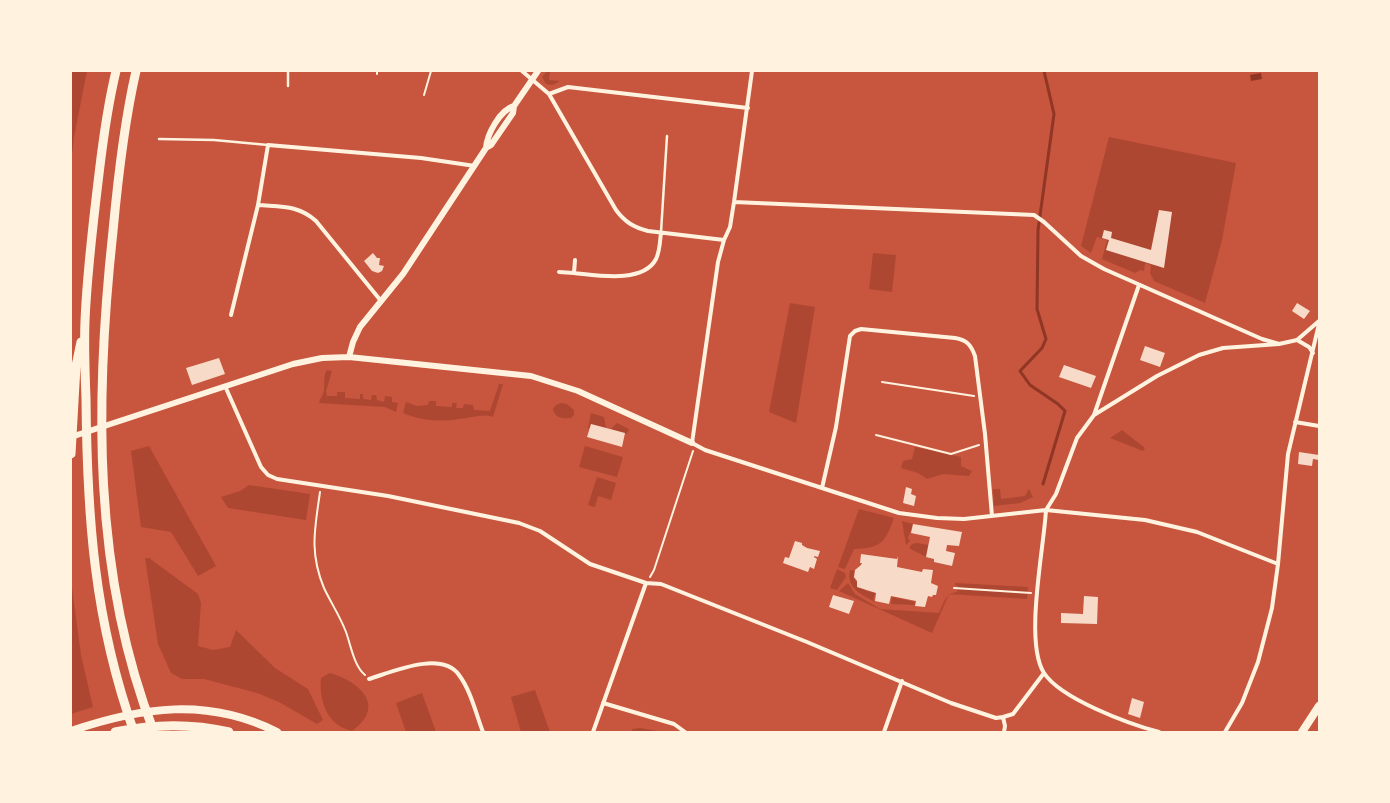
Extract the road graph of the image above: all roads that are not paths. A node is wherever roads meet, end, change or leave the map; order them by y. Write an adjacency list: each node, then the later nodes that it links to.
1 (116, 71): 26 (highway)
2 (136, 71): 53 (highway)
3 (288, 71): 8 (lane)
4 (522, 71): 7 (street)
5 (538, 71): 7 (street)
6 (752, 71): 10 (street)
7 (532, 80): 9 (street); 14 (street)
8 (288, 86)
9 (549, 94): 10 (street); 17 (street)
10 (748, 108): 15 (street)
11 (667, 136): 17 (lane)
12 (159, 139): 13 (lane)
13 (268, 145): 14 (street); 16 (street)
14 (476, 166): 23 (street)
15 (734, 202): 18 (street); 22 (street)
16 (258, 205): 23 (street); 24 (street)
17 (660, 232): 18 (street); 21 (street)
18 (724, 240): 37 (street)
19 (576, 260): 21 (street)
20 (558, 272): 21 (street)
21 (574, 273)
22 (1139, 285): 29 (street); 33 (street)
23 (381, 301): 31 (street)
24 (231, 315)
25 (1319, 321): 28 (street)
26 (85, 323): 38 (highway); 52 (highway)
27 (1319, 324): 30 (street)
28 (1297, 340): 29 (street); 30 (street)
29 (1279, 344): 33 (street)
30 (1313, 353): 34 (street)
31 (349, 357): 32 (street); 37 (street)
32 (225, 386): 36 (street); 43 (street)
33 (1094, 415): 40 (street)
34 (1295, 422): 35 (street); 42 (street)
35 (1319, 426)
36 (71, 437)
37 (692, 443): 39 (street)
38 (71, 454)
39 (822, 488): 41 (street); 41 (street)
40 (1046, 510): 41 (street); 42 (street); 44 (street)
41 (992, 516)
42 (1278, 564): 62 (street)
43 (646, 583): 46 (street); 47 (street)
44 (1044, 673): 49 (street); 61 (street)
45 (369, 679): 56 (street)
46 (902, 681): 49 (street); 59 (street)
47 (603, 703): 57 (street); 58 (street)
48 (1319, 706): 63 (main road)
49 (1003, 718): 60 (street)
50 (71, 731): 55 (main road)
51 (115, 732): 54 (highway)
52 (134, 732)
53 (154, 732)
54 (229, 732)
55 (277, 732)
56 (483, 732)
57 (593, 732)
58 (685, 732)
59 (884, 732)
60 (1004, 732)
61 (1159, 732)
62 (1225, 732)
63 (1302, 732)

